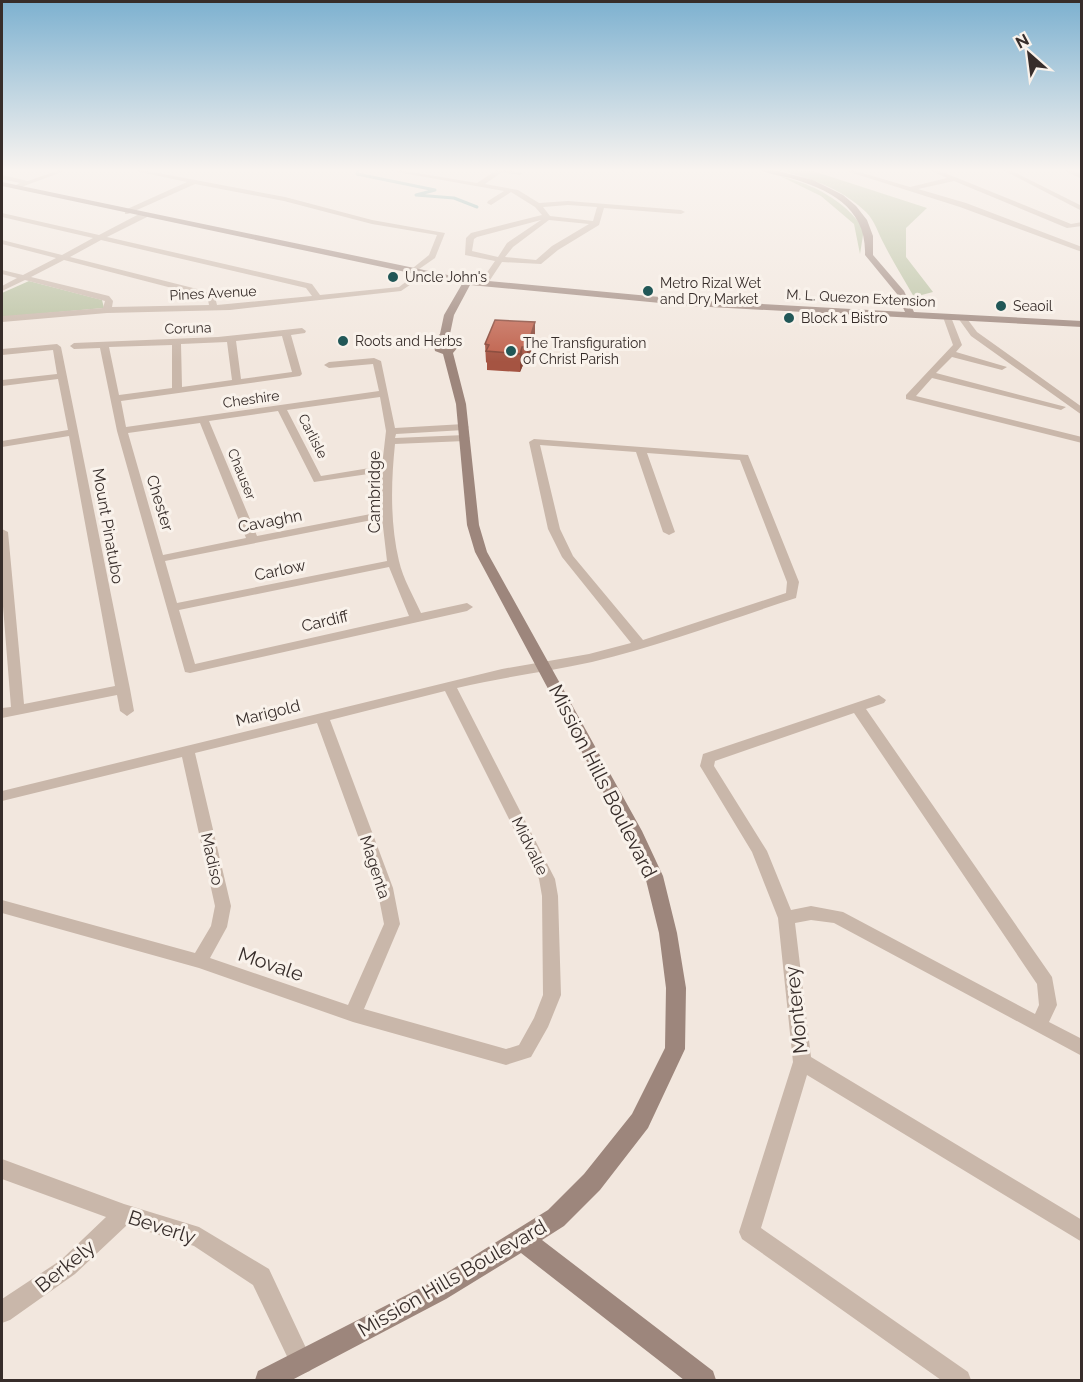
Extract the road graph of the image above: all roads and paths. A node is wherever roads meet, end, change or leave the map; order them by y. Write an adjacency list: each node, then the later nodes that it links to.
1 (81, 233): 10 (street)
2 (109, 233): 10 (street)
3 (231, 233): 18 (street, M. L. Quezon Extension)
4 (441, 233): 18 (street, Pines Avenue)
5 (476, 233): 16 (street)
6 (525, 233): 16 (street)
7 (579, 233): 16 (street)
8 (868, 233): 24 (street)
9 (1036, 233): 13 (street)
10 (100, 238): 15 (street); 23 (street)
11 (1082, 238): 13 (street)
12 (2, 242): 15 (street)
13 (1060, 242): 14 (street)
14 (1082, 250)
15 (64, 257): 19 (street); 25 (street)
16 (498, 259): 21 (street)
17 (2, 272): 19 (street)
18 (417, 273): 20 (street, M. L. Quezon Extension); 23 (street, Pines Avenue)
19 (24, 278): 22 (street); 26 (street)
20 (467, 282): 21 (street, M. L. Quezon Extension); 55 (street, Mission Hills Boulevard)
21 (483, 284): 24 (street, M. L. Quezon Extension)
22 (2, 289)
23 (317, 297): 25 (street, Pines Avenue)
24 (891, 299): 27 (street, M. L. Quezon Extension); 27 (street)
25 (214, 308): 26 (street, Pines Avenue)
26 (107, 310): 30 (street, Pines Avenue)
27 (911, 315): 28 (street, M. L. Quezon Extension)
28 (947, 317): 29 (street, M. L. Quezon Extension); 39 (street)
29 (962, 318): 31 (street, M. L. Quezon Extension); 51 (street)
30 (2, 319)
31 (1082, 324)
32 (302, 331): 33 (street, Coruna)
33 (286, 333): 34 (street, Coruna); 44 (street)
34 (231, 339): 35 (street, Coruna); 44 (street)
35 (176, 342): 36 (street, Coruna); 46 (street)
36 (104, 345): 37 (street, Coruna); 48 (street, Chester)
37 (74, 346)
38 (2, 352): 43 (street, Mount Pinatubo)
39 (952, 354): 41 (street); 42 (street)
40 (329, 365): 47 (street, Cambridge)
41 (1002, 367)
42 (931, 375): 49 (street); 57 (street)
43 (62, 376): 45 (street); 54 (street, Mount Pinatubo)
44 (237, 382): 46 (street)
45 (2, 383)
46 (177, 391): 48 (street)
47 (384, 393): 50 (street, Cheshire); 56 (street, Cambridge)
48 (114, 399): 53 (street, Chester)
49 (1061, 407)
50 (281, 408): 52 (street, Cheshire); 60 (street, Carlisle)
51 (1082, 412)
52 (203, 419): 53 (street, Cheshire); 64 (street, Chauser)
53 (122, 431): 65 (street, Chester)
54 (74, 432): 58 (street); 74 (street, Mount Pinatubo)
55 (465, 433): 56 (street); 71 (street, Mission Hills Boulevard)
56 (390, 436): 60 (street, Cambridge)
57 (1082, 440)
58 (2, 444)
59 (640, 449): 63 (street); 70 (street); 70 (street, Marigold)
60 (387, 468): 61 (street, Cambridge)
61 (387, 514): 64 (street, Cavaghn); 66 (street, Cambridge)
62 (2, 532): 77 (street)
63 (669, 532)
64 (253, 541): 65 (street, Cavaghn)
65 (160, 559): 68 (street, Chester)
66 (393, 563): 68 (street, Carlow); 69 (street, Cambridge)
67 (467, 607): 69 (street, Cardiff)
68 (173, 609): 72 (street, Chester)
69 (416, 617): 72 (street, Cardiff)
70 (640, 645): 71 (street, Marigold)
71 (544, 666): 73 (street, Marigold); 94 (street, Mission Hills Boulevard)
72 (190, 669)
73 (450, 687): 80 (street, Marigold); 89 (street, Midvalle)
74 (123, 689): 77 (street); 78 (street, Mount Pinatubo)
75 (879, 700): 76 (street, Monterey)
76 (857, 707): 84 (street, Monterey); 87 (street)
77 (18, 710): 79 (street)
78 (127, 711)
79 (2, 713)
80 (322, 718): 81 (street, Marigold); 86 (street, Magenta)
81 (188, 752): 82 (street, Marigold); 85 (street, Madiso)
82 (2, 796)
83 (2, 907): 85 (street, Movale)
84 (786, 918): 87 (street); 90 (street, Monterey)
85 (199, 961): 86 (street, Movale)
86 (353, 1014): 89 (street, Movale)
87 (1038, 1025): 88 (street)
88 (1082, 1048)
89 (525, 1051)
90 (802, 1062): 93 (street); 99 (street, Monterey)
91 (2, 1169): 92 (street, Beverly)
92 (124, 1214): 95 (street, Berkely); 96 (street, Beverly)
93 (1082, 1232)
94 (524, 1240): 96 (street, Mission Hills Boulevard); 98 (street)
95 (2, 1312)
96 (302, 1363): 97 (street, Mission Hills Boulevard)
97 (267, 1380)
98 (704, 1380)
99 (960, 1380)

